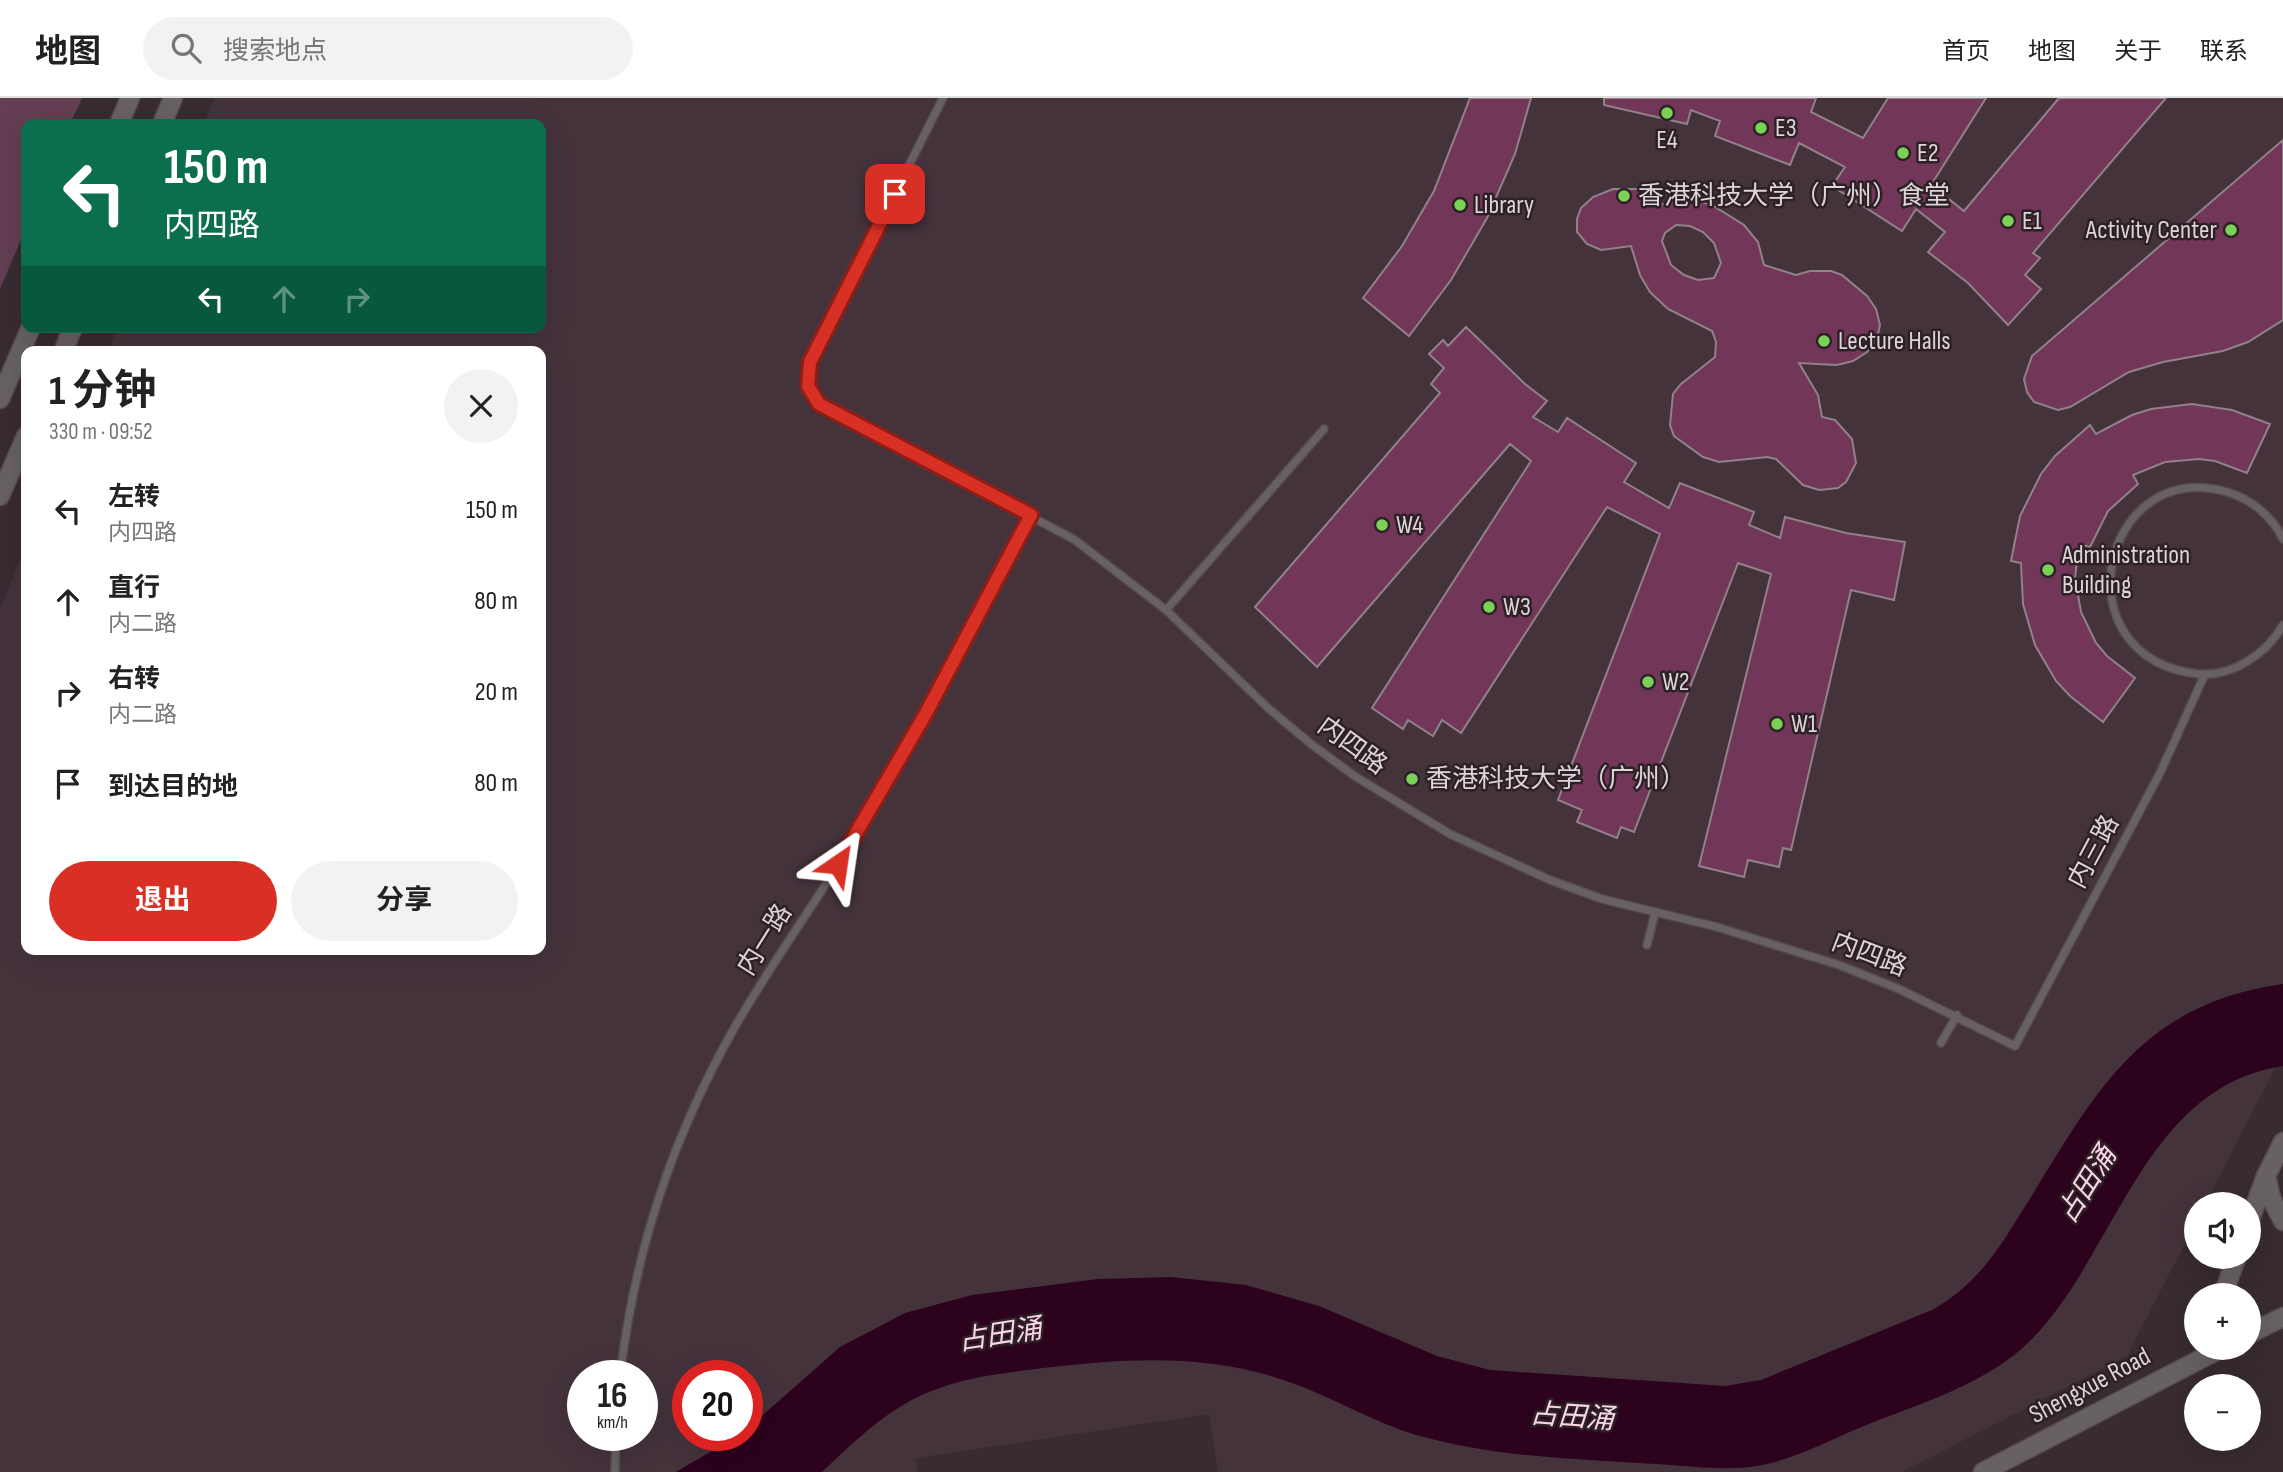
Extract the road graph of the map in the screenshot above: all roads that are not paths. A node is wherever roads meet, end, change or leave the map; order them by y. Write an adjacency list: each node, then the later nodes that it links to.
1 (130, 98): 4 (street)
2 (173, 98): 5 (street)
3 (943, 98): 11 (lane, 内四路)
4 (121, 119)
5 (164, 119)
6 (21, 350): 7 (street)
7 (0, 399)
8 (1324, 429): 15 (lane)
9 (21, 448): 10 (street)
10 (0, 496)
11 (1031, 515): 15 (lane, 内四路); 29 (lane, 内一路)
12 (2283, 519): 13 (lane)
13 (2278, 528): 14 (lane); 17 (lane)
14 (2283, 539)
15 (1166, 610): 18 (lane, 内四路)
16 (2283, 625): 17 (lane)
17 (2205, 674): 22 (lane, 内三路)
18 (1655, 913): 19 (lane); 20 (lane, 内四路)
19 (1647, 944)
20 (1957, 1015): 21 (lane); 22 (lane, 内四路)
21 (1941, 1043)
22 (2015, 1046)
23 (2283, 1142): 24 (street)
24 (2266, 1176): 25 (street); 26 (street)
25 (2260, 1192)
26 (2283, 1221)
27 (2283, 1317): 28 (street)
28 (2261, 1328)
29 (623, 1360)
30 (2197, 1360): 33 (street, Shengxue Road)
31 (616, 1451): 32 (lane)
32 (615, 1472)
33 (1983, 1472)

